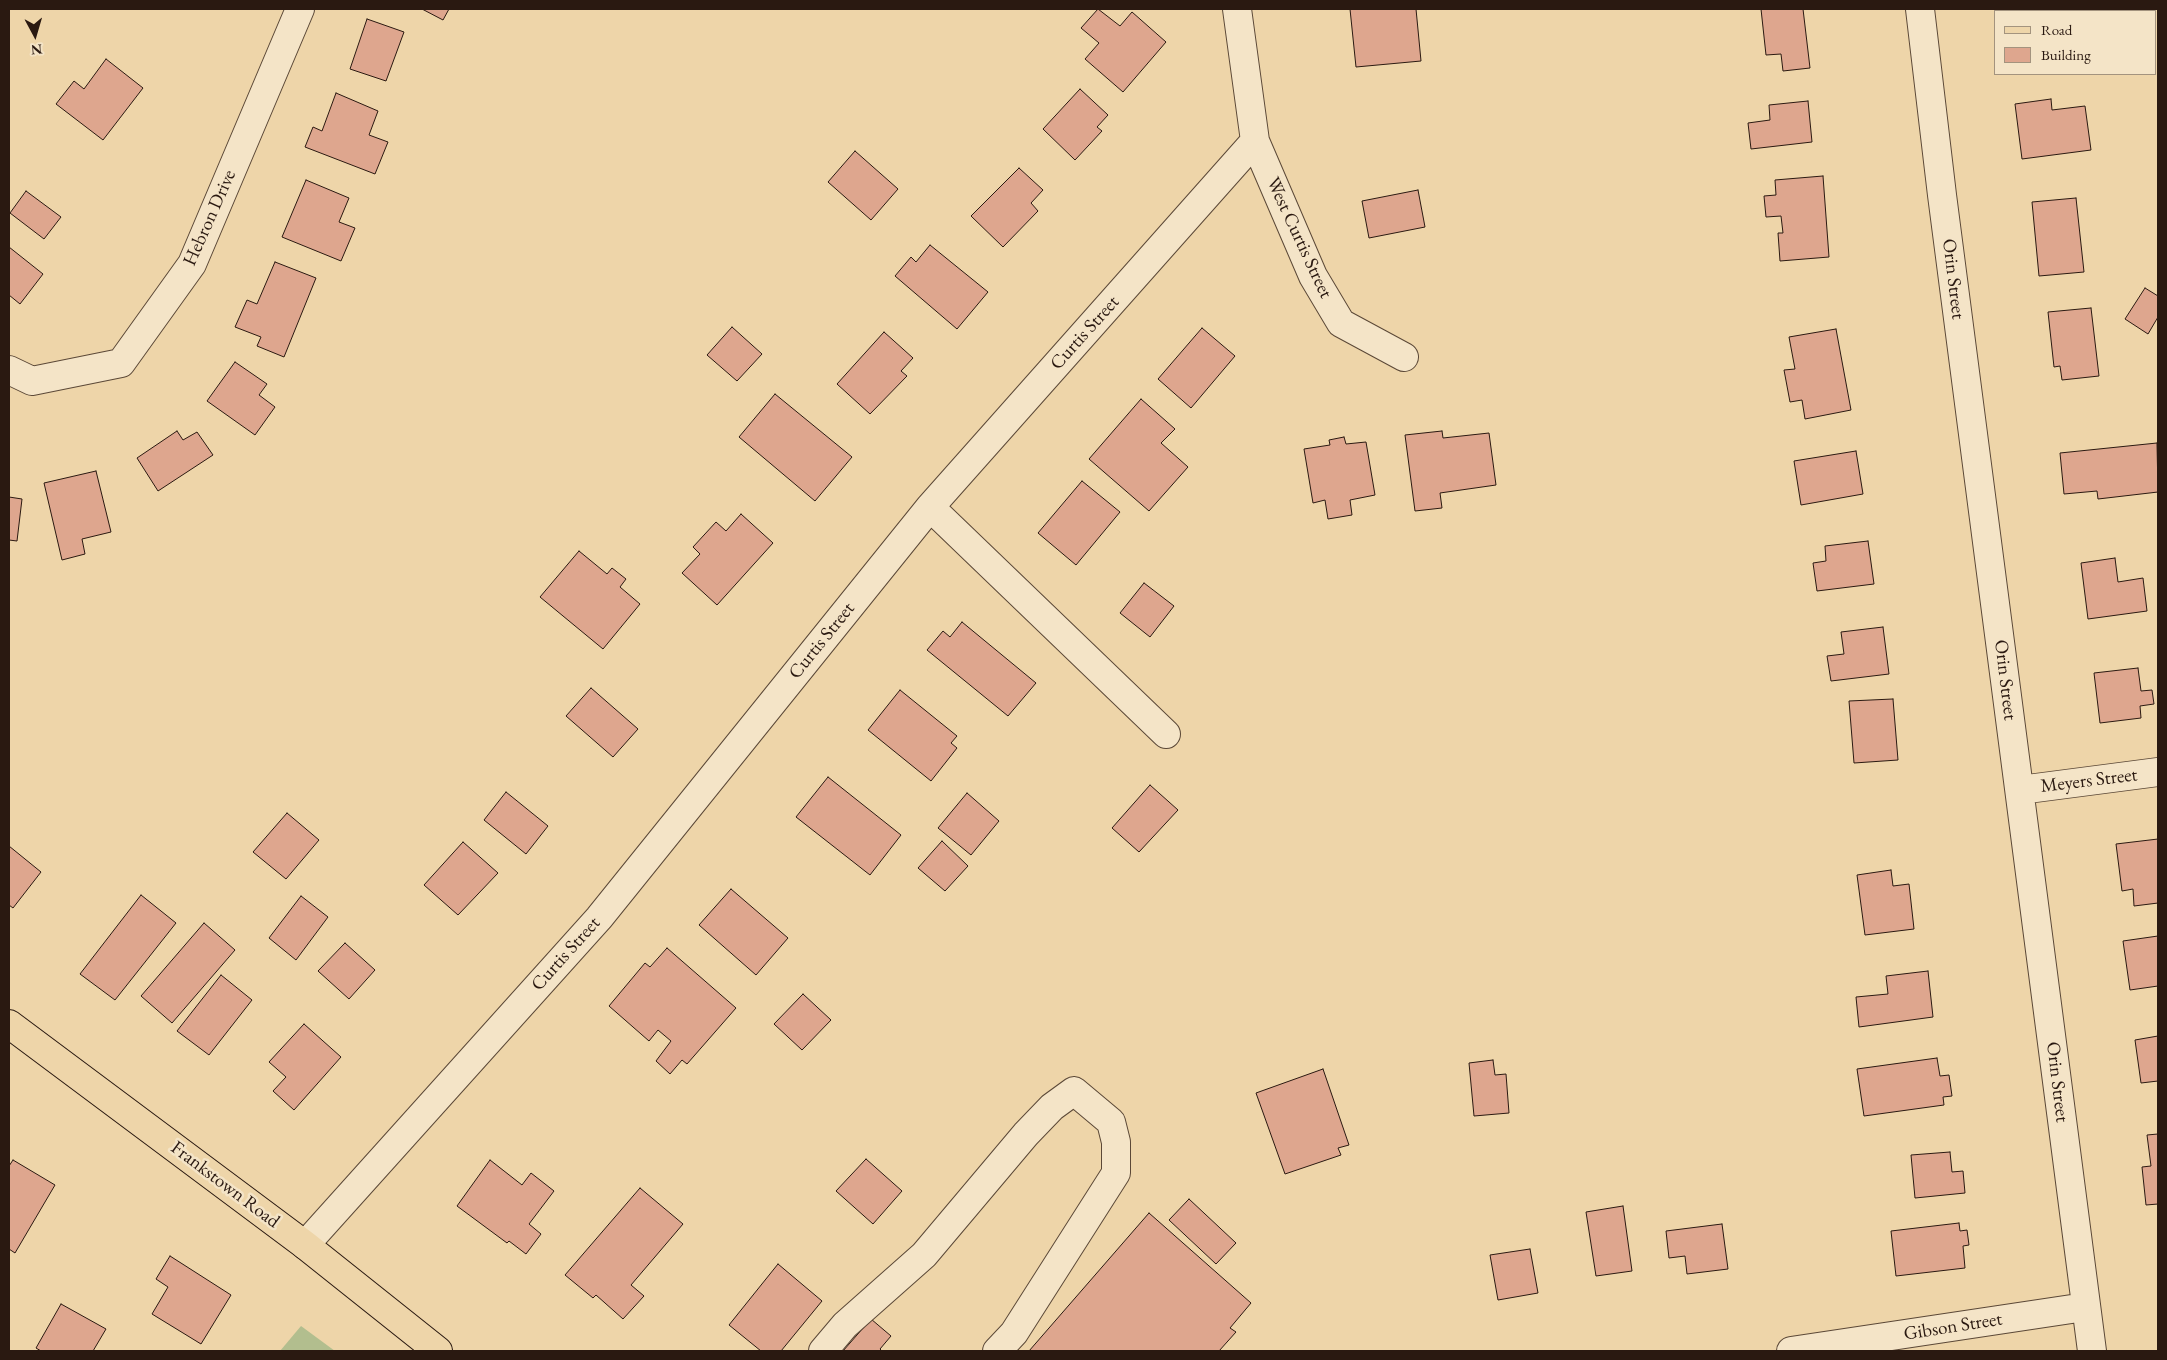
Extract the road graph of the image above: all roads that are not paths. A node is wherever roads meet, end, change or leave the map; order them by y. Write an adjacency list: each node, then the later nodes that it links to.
1 (300, 9): 6 (street, Hebron Drive)
2 (1237, 9): 4 (street)
3 (1920, 9): 10 (street, Orin Street)
4 (1255, 141): 5 (street, West Curtis Street); 7 (street, Curtis Street)
5 (1404, 357)
6 (9, 370)
7 (930, 507): 8 (street); 12 (street, Curtis Street)
8 (1166, 734)
9 (2158, 772): 10 (street, Meyers Street)
10 (2020, 790): 13 (street, Orin Street)
11 (9, 1024): 12 (main road, Frankstown Road)
12 (305, 1245): 14 (main road, Frankstown Road)
13 (2085, 1307): 17 (street, Gibson Street); 18 (street, Orin Street)
14 (438, 1351)
15 (823, 1351): 16 (street)
16 (997, 1351)
17 (1791, 1351)
18 (2092, 1351)

